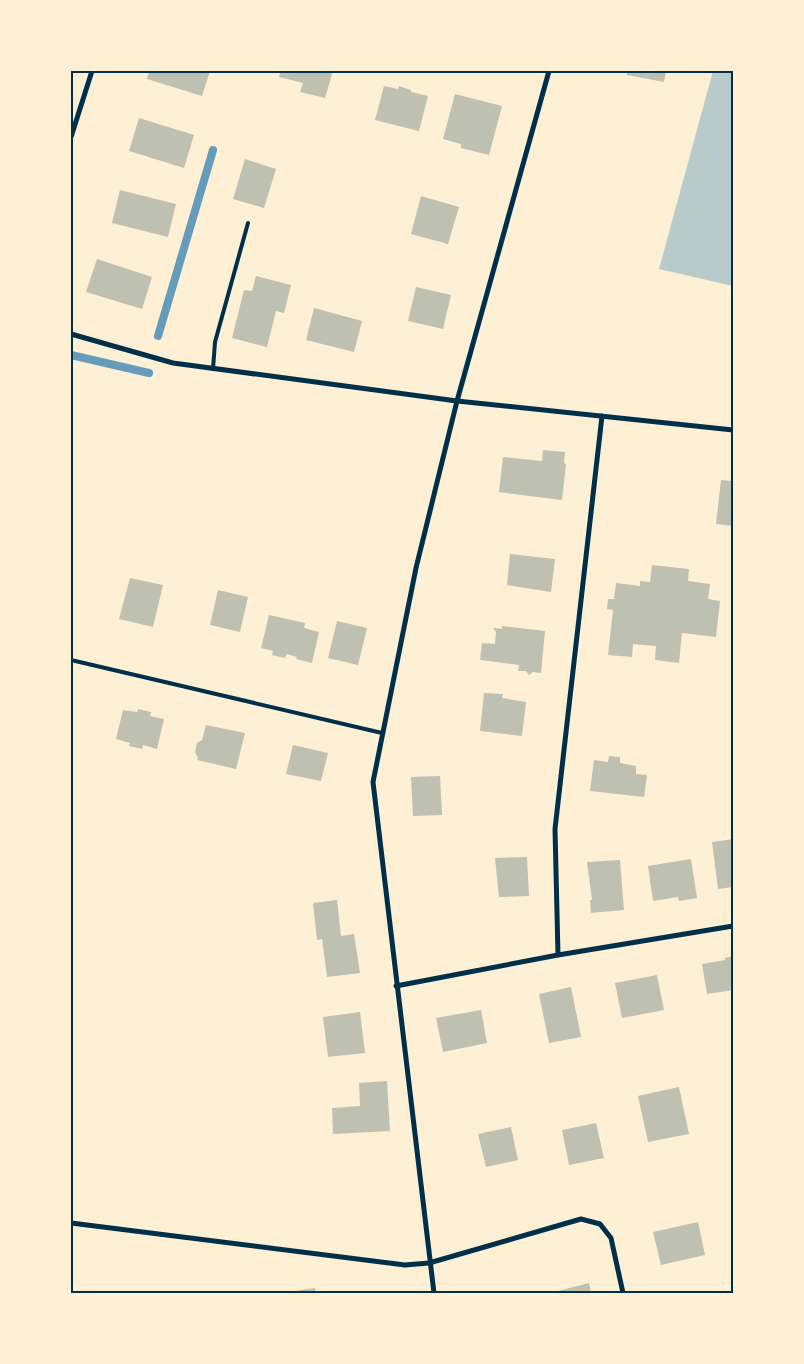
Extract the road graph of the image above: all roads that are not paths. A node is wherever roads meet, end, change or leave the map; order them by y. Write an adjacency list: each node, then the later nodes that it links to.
1 (92, 71): 3 (street)
2 (549, 71): 7 (street)
3 (71, 137)
4 (248, 224): 6 (lane)
5 (71, 334): 6 (street)
6 (214, 369): 7 (street)
7 (457, 401): 8 (street); 11 (street)
8 (602, 416): 9 (street); 13 (street)
9 (733, 430)
10 (71, 660): 11 (lane)
11 (382, 732): 14 (street)
12 (733, 926): 13 (street)
13 (558, 955): 14 (street)
14 (396, 986): 16 (street)
15 (71, 1223): 16 (street)
16 (429, 1262): 17 (street); 18 (street)
17 (434, 1293)
18 (623, 1293)

